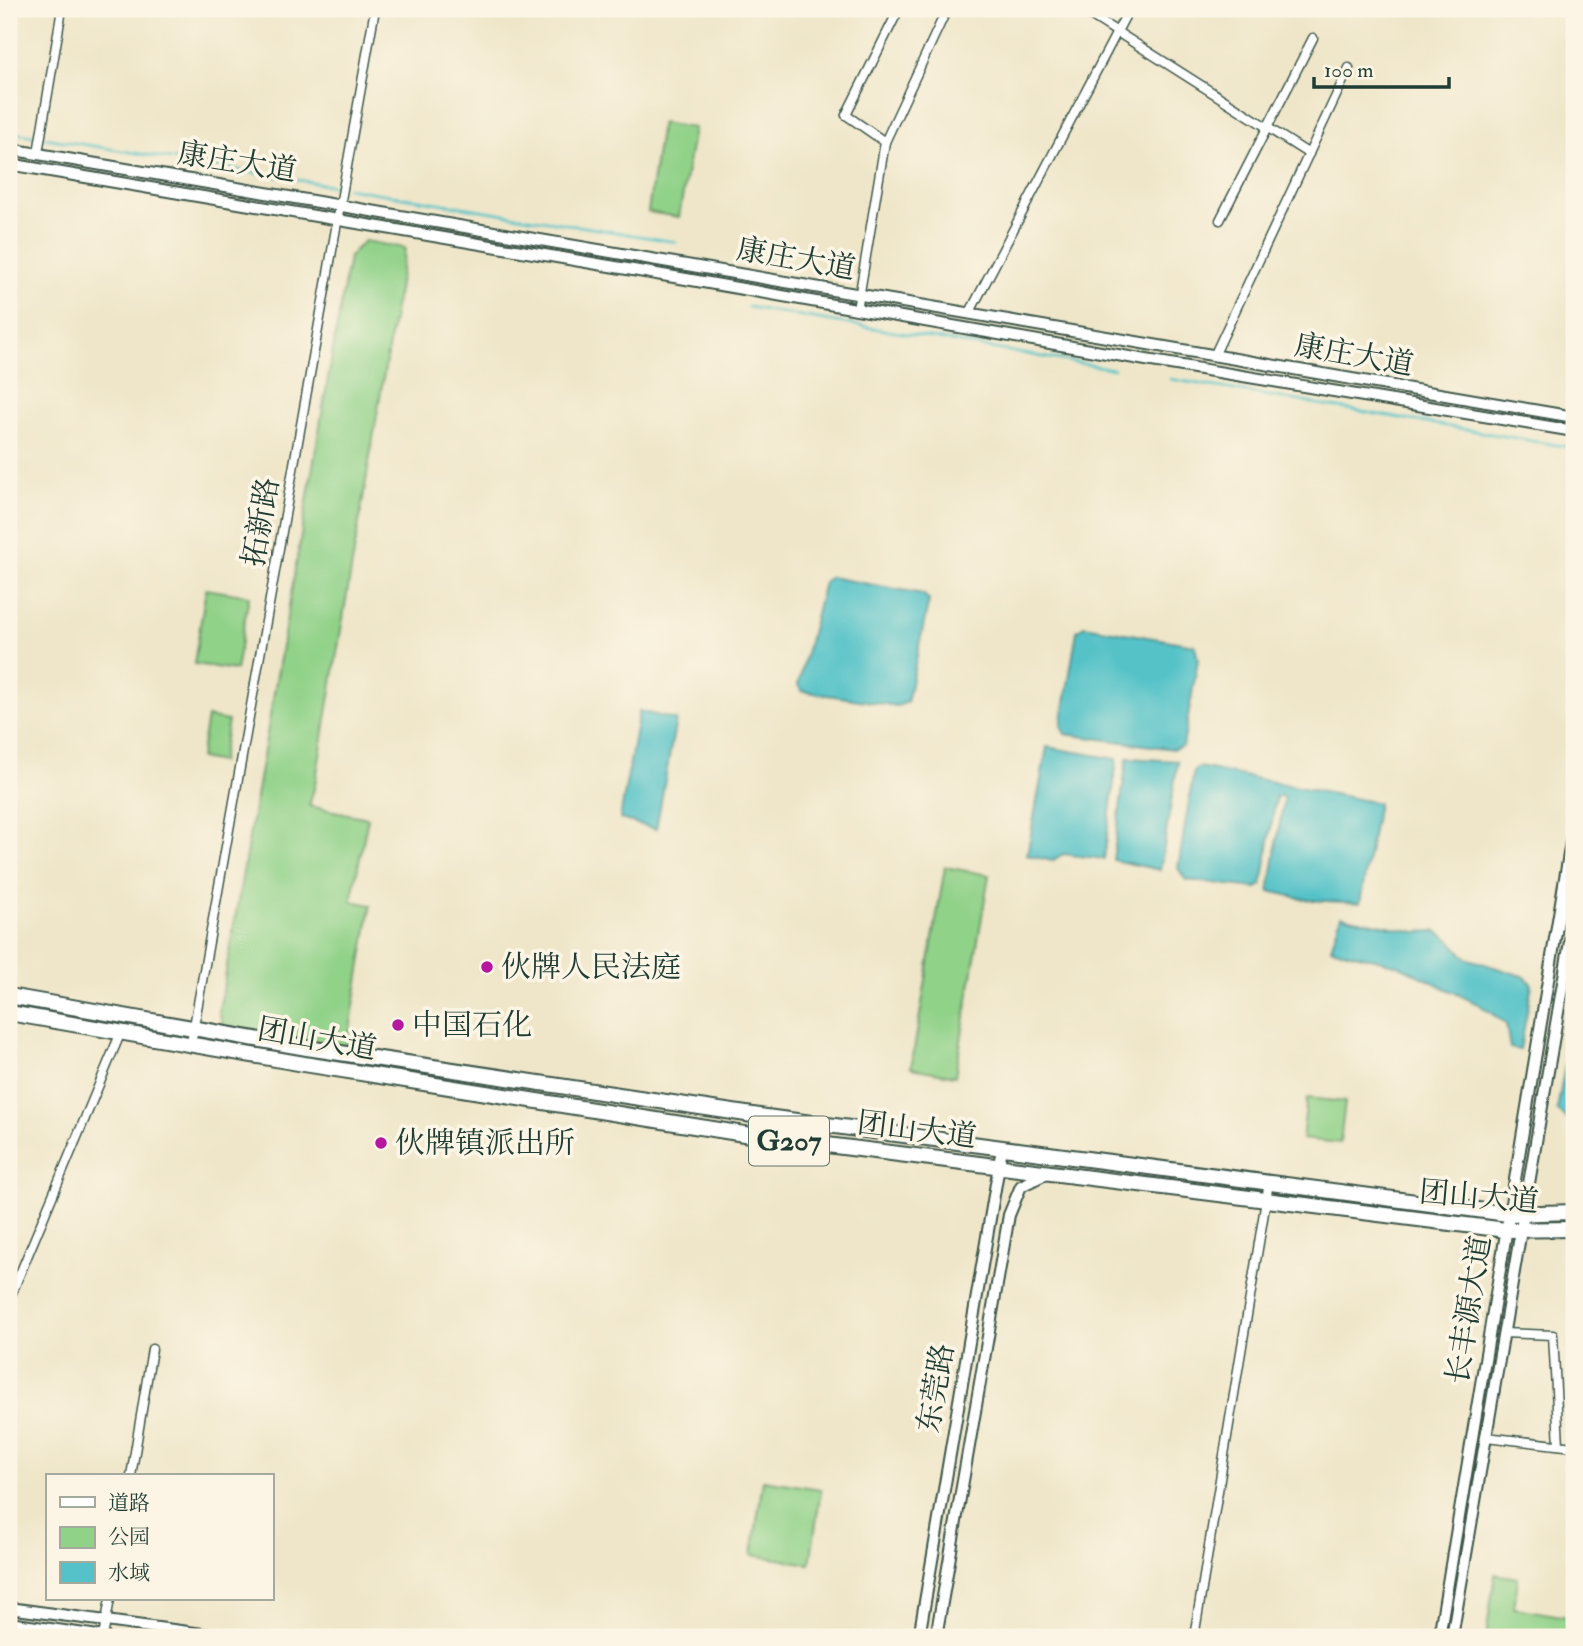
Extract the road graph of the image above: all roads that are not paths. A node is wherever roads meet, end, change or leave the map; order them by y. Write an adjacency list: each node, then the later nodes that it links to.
1 (62, 9): 13 (street)
2 (375, 9): 16 (street, 拓新路)
3 (899, 9): 11 (street)
4 (947, 9): 11 (street)
5 (1081, 9): 7 (street)
6 (1129, 9): 7 (street)
7 (1116, 31): 10 (street); 21 (street)
8 (1314, 38): 10 (street)
9 (1349, 68): 14 (street)
10 (1268, 128): 14 (street); 17 (street)
11 (884, 142): 19 (street)
12 (9, 149): 13 (main road, 康庄大道)
13 (38, 153): 16 (main road, 康庄大道)
14 (1309, 154): 22 (street)
15 (9, 164): 18 (main road, 康庄大道)
16 (341, 204): 18 (street, 拓新路); 19 (main road, 康庄大道)
17 (1220, 220)
18 (338, 221): 20 (main road, 康庄大道); 30 (street, 拓新路)
19 (860, 296): 20 (street); 21 (main road, 康庄大道)
20 (857, 310): 24 (main road, 康庄大道)
21 (969, 314): 22 (main road, 康庄大道)
22 (1214, 356): 23 (main road, 康庄大道)
23 (1574, 417)
24 (1574, 431)
25 (1574, 824): 40 (main road, 长丰源大道)
26 (1574, 918): 27 (main road, 长丰源大道)
27 (1571, 961): 39 (main road, 长丰源大道)
28 (9, 996): 30 (highway, 团山大道 / G207)
29 (9, 1013): 31 (highway, 团山大道 / G207)
30 (194, 1027): 32 (street, 拓新路); 33 (highway, 团山大道 / G207)
31 (121, 1032): 32 (highway, 团山大道 / G207); 43 (street)
32 (191, 1043): 34 (highway, 团山大道 / G207)
33 (1002, 1148): 34 (main road, 东莞路); 36 (highway, 团山大道 / G207)
34 (999, 1167): 35 (highway, 团山大道 / G207); 56 (main road, 东莞路)
35 (1048, 1173): 37 (highway, 团山大道 / G207); 57 (main road, 东莞路)
36 (1269, 1182): 37 (street); 40 (highway, 团山大道 / G207)
37 (1267, 1201): 42 (highway, 团山大道 / G207); 58 (street)
38 (1574, 1212): 39 (highway, 团山大道 / G207)
39 (1524, 1213): 40 (highway, 团山大道 / G207); 42 (main road, 长丰源大道)
40 (1508, 1214): 42 (main road, 长丰源大道)
41 (1574, 1229): 42 (highway, 团山大道 / G207)
42 (1514, 1230): 44 (main road, 长丰源大道); 59 (main road, 长丰源大道)
43 (9, 1300)
44 (1503, 1333): 46 (main road, 长丰源大道); 47 (street)
45 (152, 1349): 49 (street)
46 (1486, 1437): 47 (street); 60 (main road, 长丰源大道)
47 (1559, 1445): 48 (street)
48 (1574, 1447)
49 (131, 1474)
50 (110, 1600): 52 (street)
51 (9, 1608): 52 (main road)
52 (106, 1622): 54 (street); 55 (main road)
53 (9, 1623): 54 (main road)
54 (104, 1637)
55 (225, 1637)
56 (919, 1637)
57 (936, 1637)
58 (1194, 1637)
59 (1438, 1637)
60 (1452, 1637)

